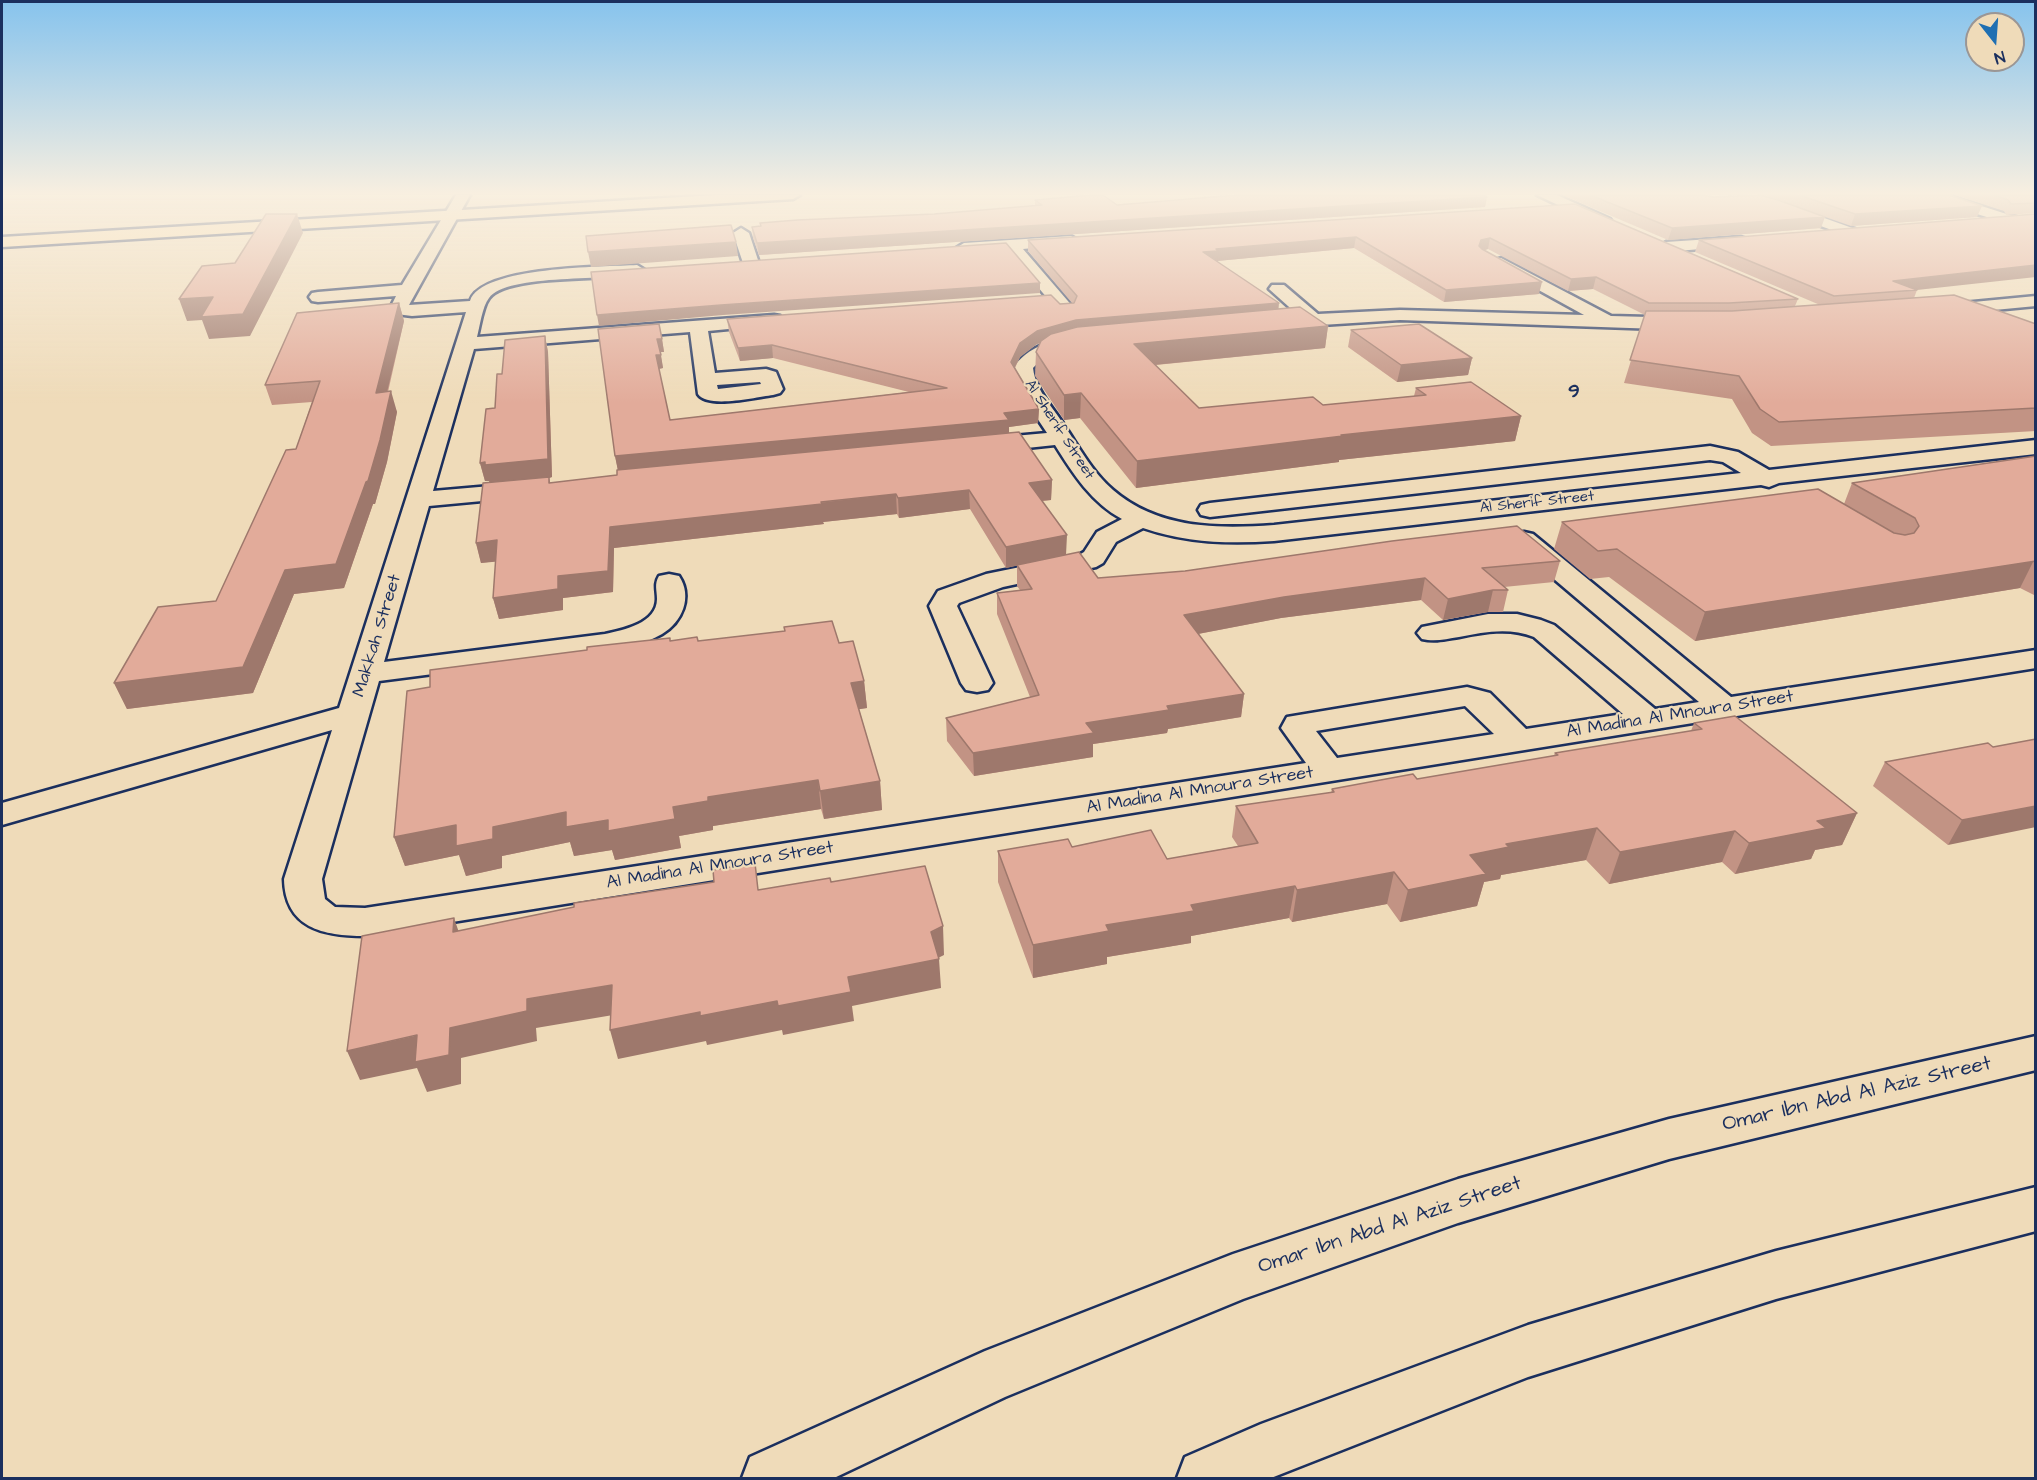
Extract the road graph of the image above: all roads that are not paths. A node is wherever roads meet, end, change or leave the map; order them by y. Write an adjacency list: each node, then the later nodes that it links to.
1 (422, 264): 6 (street)
2 (1028, 264): 8 (street)
3 (1502, 264): 16 (street)
4 (653, 269): 11 (street)
5 (1278, 289): 15 (street)
6 (407, 290): 7 (street); 11 (street)
7 (318, 297)
8 (1057, 298): 9 (street); 22 (street)
9 (1034, 300)
10 (2036, 301): 12 (street)
11 (477, 306): 23 (street, Makkah Street)
12 (1951, 309): 13 (street); 19 (street)
13 (1920, 311)
14 (791, 319): 20 (street)
15 (1313, 319): 16 (street); 17 (street)
16 (1611, 322): 18 (street)
17 (1255, 324)
18 (1711, 324)
19 (1992, 324)
20 (698, 326): 23 (street); 24 (street)
21 (1115, 336): 22 (street, Al Sherif Street)
22 (1091, 339): 26 (street, Al Sherif Street)
23 (466, 344): 38 (street, Makkah Street)
24 (706, 380)
25 (1974, 437): 30 (street)
26 (1062, 438): 29 (street); 41 (street, Al Sherif Street)
27 (1869, 443): 31 (street)
28 (2036, 447): 30 (street, Al Sherif Street)
29 (957, 448)
30 (2000, 451): 31 (street, Al Sherif Street); 32 (street)
31 (1904, 461): 33 (street, Al Sherif Street)
32 (2036, 470)
33 (1826, 471): 34 (street, Al Sherif Street); 36 (street)
34 (1765, 477): 37 (street); 39 (street, Al Sherif Street); 40 (street)
35 (542, 488): 38 (street)
36 (1860, 489)
37 (1794, 495)
38 (419, 500): 45 (street, Makkah Street)
39 (1487, 509): 41 (street, Al Sherif Street); 47 (street)
40 (1210, 510)
41 (1142, 519): 46 (street)
42 (669, 582): 45 (street)
43 (1432, 633): 49 (street)
44 (2036, 660): 47 (street, Al Madina Al Mnoura Street)
45 (366, 673): 48 (street, Makkah Street)
46 (977, 683)
47 (1725, 708): 49 (street, Al Madina Al Mnoura Street)
48 (354, 714): 52 (street); 53 (street, Makkah Street)
49 (1649, 720): 50 (street, Al Madina Al Mnoura Street)
50 (1519, 741): 51 (street, Al Madina Al Mnoura Street); 51 (street)
51 (1329, 771): 53 (street, Al Madina Al Mnoura Street)
52 (2, 814)
53 (364, 922)
54 (2036, 1053): 56 (street, Omar Ibn Abd Al Aziz Street)
55 (2036, 1209): 57 (street)
56 (771, 1479)
57 (1206, 1479)

